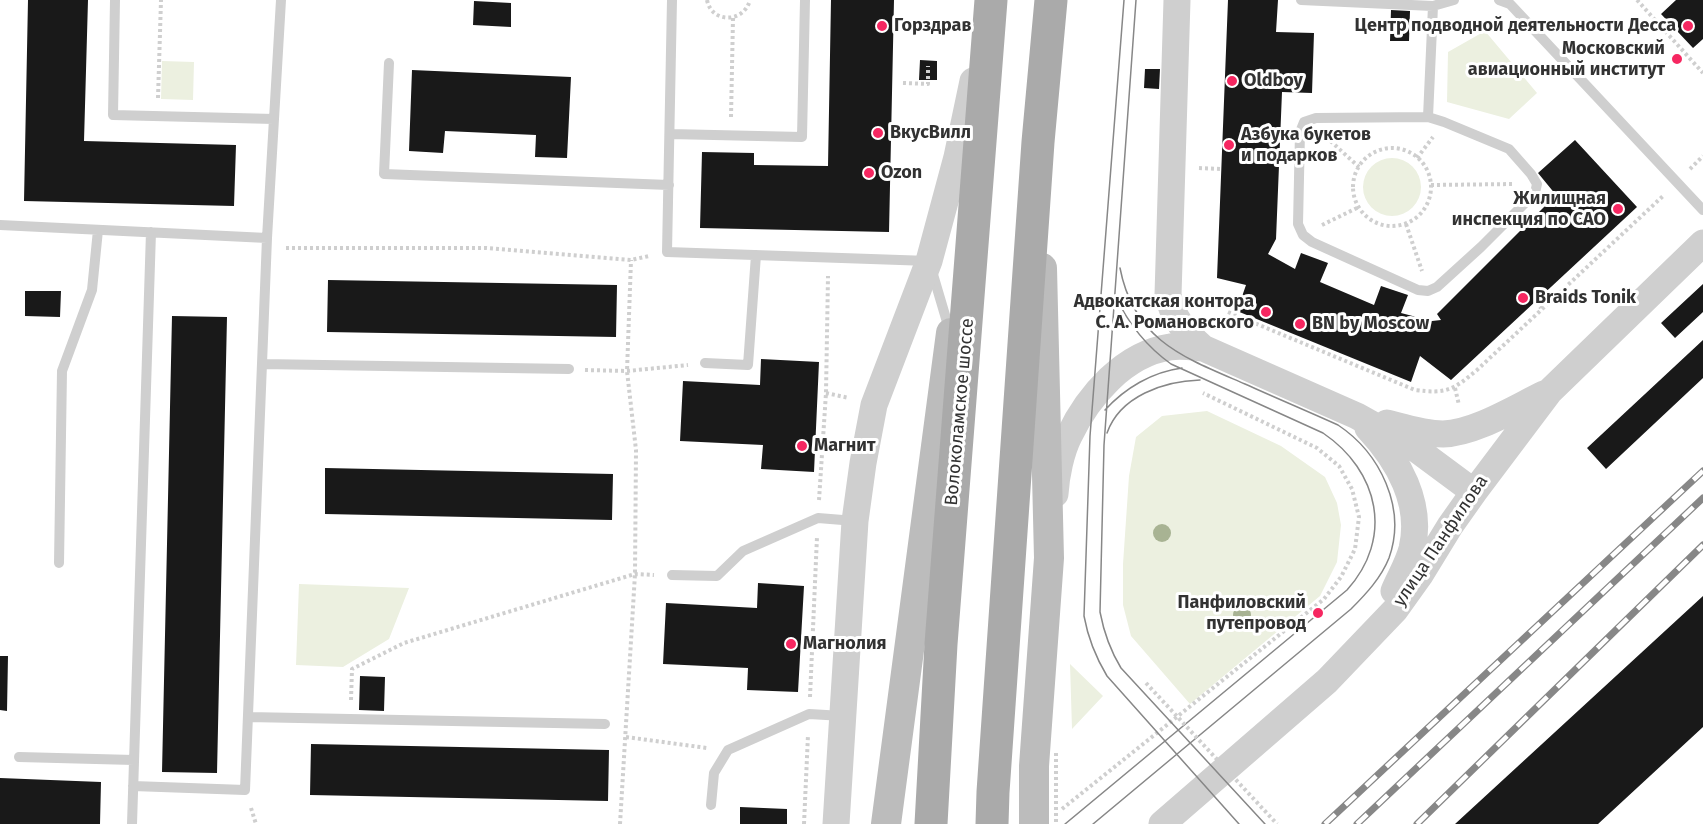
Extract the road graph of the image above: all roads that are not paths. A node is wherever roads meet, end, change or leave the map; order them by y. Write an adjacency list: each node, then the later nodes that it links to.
1 (115, 0): 14 (lane)
2 (281, 0): 14 (lane)
3 (672, 0): 15 (lane)
4 (805, 0): 15 (lane)
5 (990, 0): 22 (main road, Волоколамское шоссе); 26 (street)
6 (1051, 0): 16 (main road)
7 (1177, 0): 28 (street)
8 (1300, 0): 11 (lane)
9 (1454, 0): 11 (lane)
10 (1499, 0): 18 (lane)
11 (1433, 6): 13 (lane)
12 (389, 63): 17 (lane)
13 (1428, 117): 13 (lane)
14 (274, 119): 23 (lane)
15 (669, 134): 17 (lane)
16 (1038, 142): 36 (main road); 52 (main road)
17 (669, 185): 25 (lane)
18 (1703, 210)
19 (0, 225): 20 (lane)
20 (98, 230): 21 (lane); 37 (lane)
21 (151, 232): 23 (lane); 44 (lane)
22 (974, 239): 27 (main road); 51 (main road, Волоколамское шоссе)
23 (267, 243): 30 (lane)
24 (1703, 243): 32 (street, улица Панфилова)
25 (756, 255): 26 (lane); 29 (lane)
26 (929, 261): 27 (lane); 35 (street)
27 (951, 334): 50 (main road)
28 (1203, 348): 33 (street); 36 (street)
29 (705, 363)
30 (262, 364): 31 (lane); 41 (lane)
31 (569, 369)
32 (1550, 391): 33 (street); 34 (street, улица Панфилова)
33 (1357, 416): 34 (street); 39 (street)
34 (1474, 492): 39 (street, улица Панфилова)
35 (855, 521): 38 (lane); 40 (street)
36 (1048, 558): 47 (main road)
37 (59, 563)
38 (672, 575)
39 (1375, 628): 53 (street, улица Панфилова)
40 (843, 716): 46 (lane); 49 (street)
41 (248, 717): 42 (lane); 45 (lane)
42 (605, 724)
43 (19, 757): 44 (lane)
44 (134, 760): 45 (lane)
45 (133, 786): 48 (lane)
46 (711, 805)
47 (1042, 821)
48 (132, 824)
49 (836, 824)
50 (886, 824)
51 (931, 824)
52 (992, 824)
53 (1162, 824)

